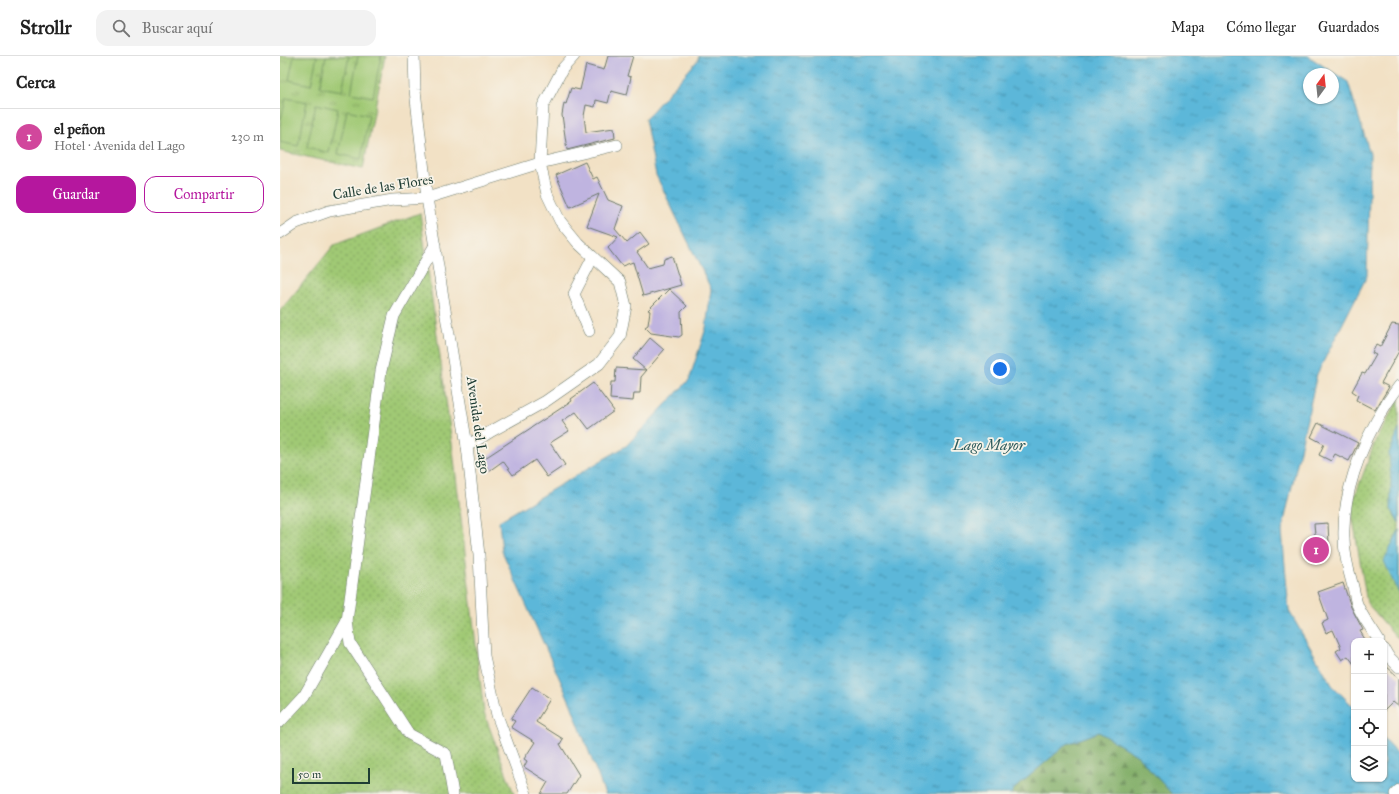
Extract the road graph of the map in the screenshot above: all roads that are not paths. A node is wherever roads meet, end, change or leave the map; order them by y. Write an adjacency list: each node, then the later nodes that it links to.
1 (414, 56): 5 (street, Avenida del Lago)
2 (574, 56): 4 (street)
3 (617, 145): 4 (street, Calle de las Flores)
4 (540, 163): 5 (street, Calle de las Flores); 8 (street)
5 (427, 198): 6 (street, Calle de las Flores); 7 (street, Avenida del Lago)
6 (280, 234)
7 (435, 245): 11 (street, Avenida del Lago); 12 (street)
8 (593, 257): 9 (street); 11 (street)
9 (589, 331)
10 (1399, 386): 13 (street)
11 (467, 446): 19 (street, Avenida del Lago)
12 (347, 621): 16 (street); 18 (street)
13 (1377, 638)
14 (1387, 654): 15 (street)
15 (1399, 667)
16 (280, 722)
17 (1399, 790): 20 (street)
18 (453, 794)
19 (526, 794)
20 (1395, 794)

